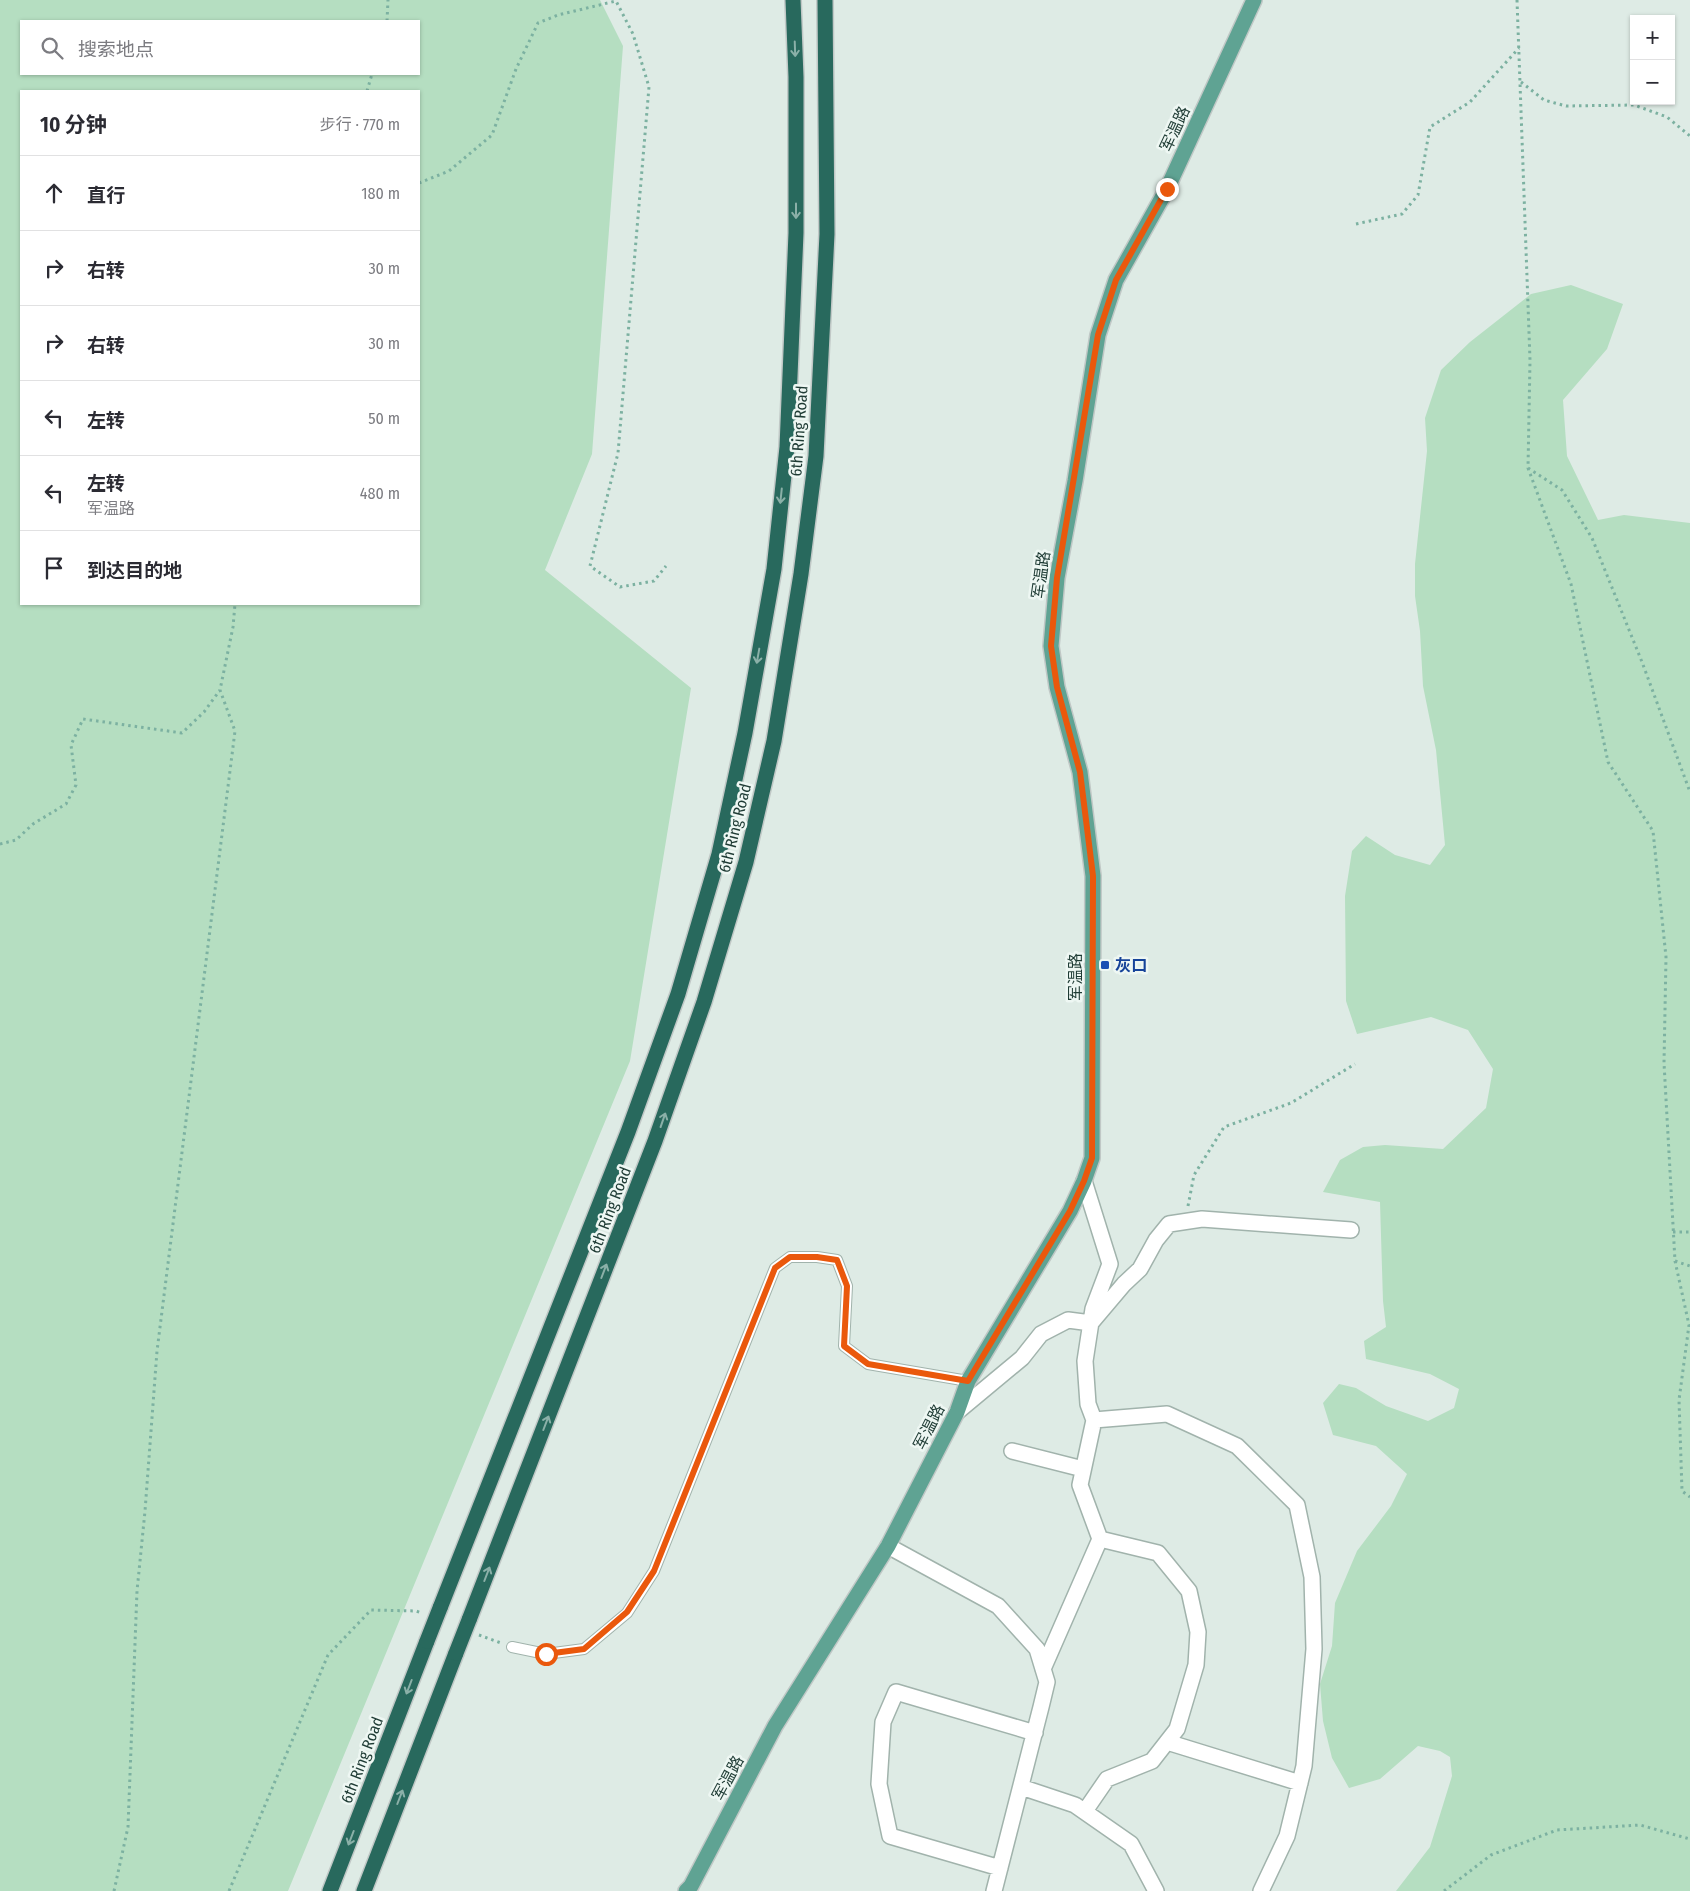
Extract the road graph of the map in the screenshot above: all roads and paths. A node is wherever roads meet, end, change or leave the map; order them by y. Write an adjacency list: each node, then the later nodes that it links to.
1 (388, 0): 7 (path)
2 (793, 0): 52 (highway, 6th Ring Road, one-way to 52, bridge)
3 (825, 0): 53 (highway, 6th Ring Road, one-way to 3, bridge)
4 (1254, 0): 22 (main road, 军温路)
5 (1517, 0): 8 (path)
6 (616, 1): 13 (path); 16 (path)
7 (387, 20)
8 (1519, 47): 10 (path); 14 (path)
9 (372, 75): 11 (path)
10 (1520, 82): 12 (path); 15 (path)
11 (367, 90)
12 (1690, 136)
13 (420, 183)
14 (1356, 224)
15 (1528, 468): 19 (path); 25 (path)
16 (666, 566)
17 (235, 605): 18 (path)
18 (220, 690): 20 (path); 50 (path)
19 (1690, 792)
20 (0, 844)
21 (1355, 1064): 23 (path)
22 (1084, 1181): 29 (street); 31 (main road, 军温路)
23 (1184, 1222): 24 (street); 29 (street)
24 (1350, 1230)
25 (1674, 1232): 26 (path); 27 (path)
26 (1690, 1232)
27 (1675, 1261): 28 (path); 30 (path)
28 (1690, 1266)
29 (1091, 1323): 32 (street); 33 (street)
30 (1690, 1325): 36 (path)
31 (968, 1381): 32 (main road, 军温路); 41 (lane)
32 (957, 1412): 38 (main road, 军温路)
33 (1094, 1420): 35 (street); 45 (street)
34 (1012, 1451): 35 (street)
35 (1083, 1469): 37 (street)
36 (1690, 1498)
37 (1100, 1539): 42 (street); 44 (street)
38 (888, 1546): 42 (street); 54 (main road, 军温路)
39 (425, 1614): 51 (path)
40 (477, 1634): 41 (path)
41 (512, 1647)
42 (1043, 1669): 43 (street)
43 (1035, 1733): 46 (street); 49 (street)
44 (1167, 1742): 45 (street); 47 (street)
45 (1300, 1783): 57 (street)
46 (1021, 1787): 47 (street); 49 (street)
47 (1085, 1811): 56 (street)
48 (1690, 1839): 58 (path)
49 (1000, 1868): 55 (street)
50 (114, 1891)
51 (229, 1891)
52 (330, 1891)
53 (364, 1891)
54 (686, 1891)
55 (994, 1891)
56 (1156, 1891)
57 (1261, 1891)
58 (1444, 1891)

